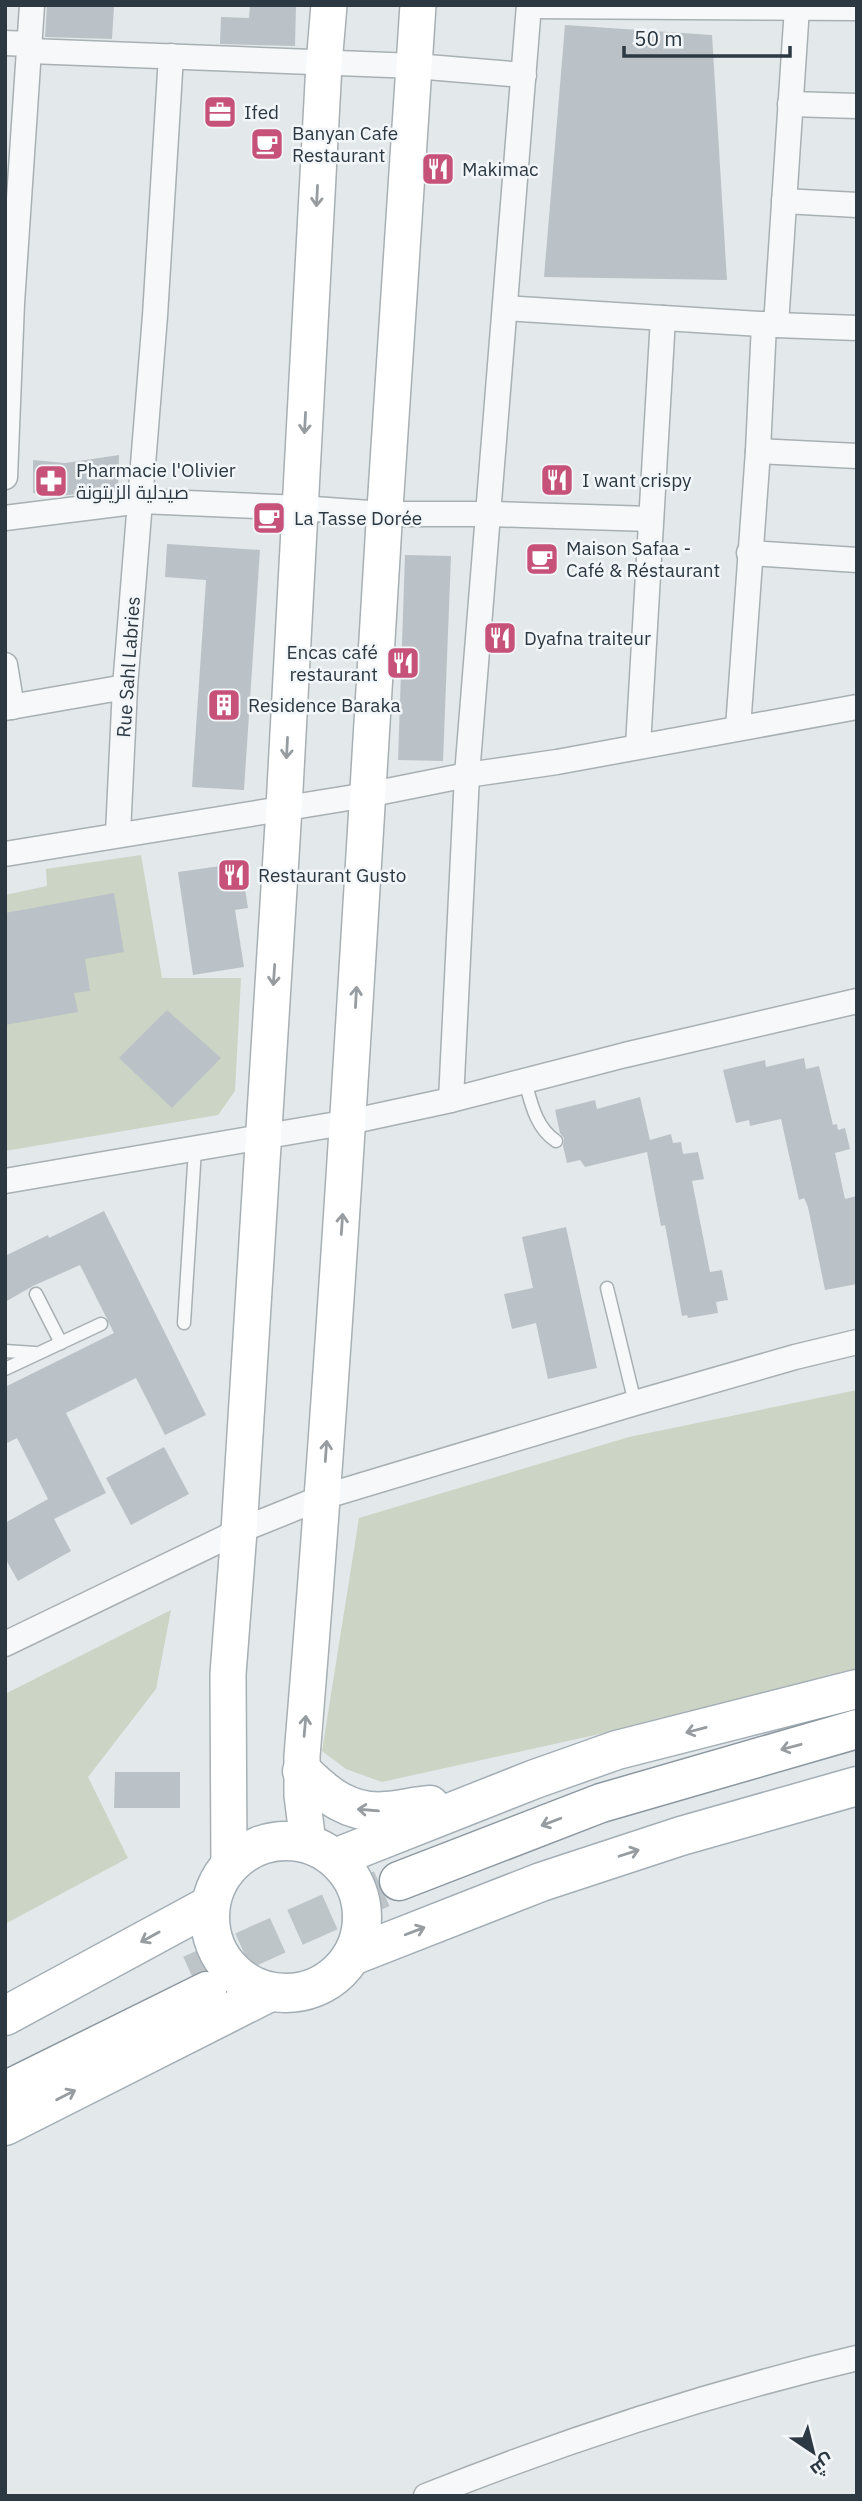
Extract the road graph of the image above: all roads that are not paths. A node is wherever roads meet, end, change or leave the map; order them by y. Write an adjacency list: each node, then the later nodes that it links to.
1 (32, 5): 8 (street)
2 (329, 5): 10 (street)
3 (418, 5): 11 (street)
4 (529, 6): 5 (street); 12 (street)
5 (787, 6): 6 (street); 13 (street)
6 (857, 8)
7 (5, 43): 8 (street)
8 (30, 48): 9 (street); 17 (street)
9 (171, 56): 10 (street); 26 (street, Rue Sahl Labries)
10 (324, 64): 11 (street); 27 (street, one-way to 27)
11 (415, 66): 12 (street); 28 (street)
12 (524, 75): 18 (street)
13 (790, 104): 14 (street); 15 (street)
14 (857, 106)
15 (784, 201): 16 (street); 20 (street)
16 (857, 205)
17 (9, 303): 22 (street)
18 (505, 308): 19 (street); 29 (street)
19 (663, 318): 20 (street); 31 (street)
20 (770, 325): 21 (street); 23 (street)
21 (857, 328)
22 (7, 398): 25 (street)
23 (758, 451): 24 (street); 32 (street)
24 (857, 456)
25 (5, 477)
26 (141, 501): 27 (street); 30 (street); 35 (street, Rue Sahl Labries)
27 (300, 508): 28 (street); 42 (street, one-way to 42)
28 (384, 514): 29 (street); 41 (street)
29 (490, 514): 31 (street); 40 (street)
30 (5, 518)
31 (651, 519): 39 (street)
32 (749, 553): 33 (street); 38 (street)
33 (857, 560)
34 (5, 665): 37 (street)
35 (125, 687): 37 (street); 43 (street, Rue Sahl Labries)
36 (857, 707): 38 (street)
37 (9, 708)
38 (738, 728): 39 (street)
39 (638, 746): 40 (street)
40 (467, 775): 41 (street); 47 (street)
41 (367, 795): 42 (street); 48 (street, one-way to 41)
42 (284, 808): 43 (street); 49 (street, one-way to 49)
43 (118, 834): 44 (street)
44 (5, 854)
45 (857, 1001): 46 (street)
46 (525, 1081): 47 (street); 50 (lane)
47 (451, 1100): 48 (street)
48 (349, 1122): 49 (street); 63 (street, one-way to 48)
49 (263, 1137): 51 (street); 64 (street)
50 (556, 1141)
51 (195, 1149): 52 (street); 55 (lane)
52 (5, 1181)
53 (607, 1288): 62 (lane)
54 (36, 1294): 58 (lane)
55 (184, 1322)
56 (101, 1324): 58 (lane)
57 (857, 1342): 62 (street)
58 (61, 1343): 60 (lane)
59 (5, 1351): 60 (lane)
60 (39, 1353): 61 (lane)
61 (5, 1369)
62 (635, 1403): 63 (street)
63 (323, 1497): 64 (street); 69 (street, one-way to 63)
64 (239, 1531): 65 (street); 73 (street)
65 (5, 1644)
66 (857, 1689): 71 (main road, one-way to 71)
67 (857, 1729): 68 (main road, one-way to 68)
68 (857, 1755)
69 (302, 1771): 71 (main road, one-way to 69); 72 (street)
70 (857, 1786): 75 (main road, one-way to 70)
71 (460, 1809): 72 (main road)
72 (322, 1850): 73 (main road); 75 (main road)
73 (229, 1866): 74 (main road)
74 (210, 1905): 76 (main road); 77 (main road, one-way to 77)
75 (352, 1956): 76 (main road)
76 (270, 1992): 80 (main road, one-way to 76)
77 (5, 2016)
78 (5, 2065): 79 (main road)
79 (5, 2091)
80 (5, 2126)
81 (857, 2358): 82 (street)
82 (426, 2496)

